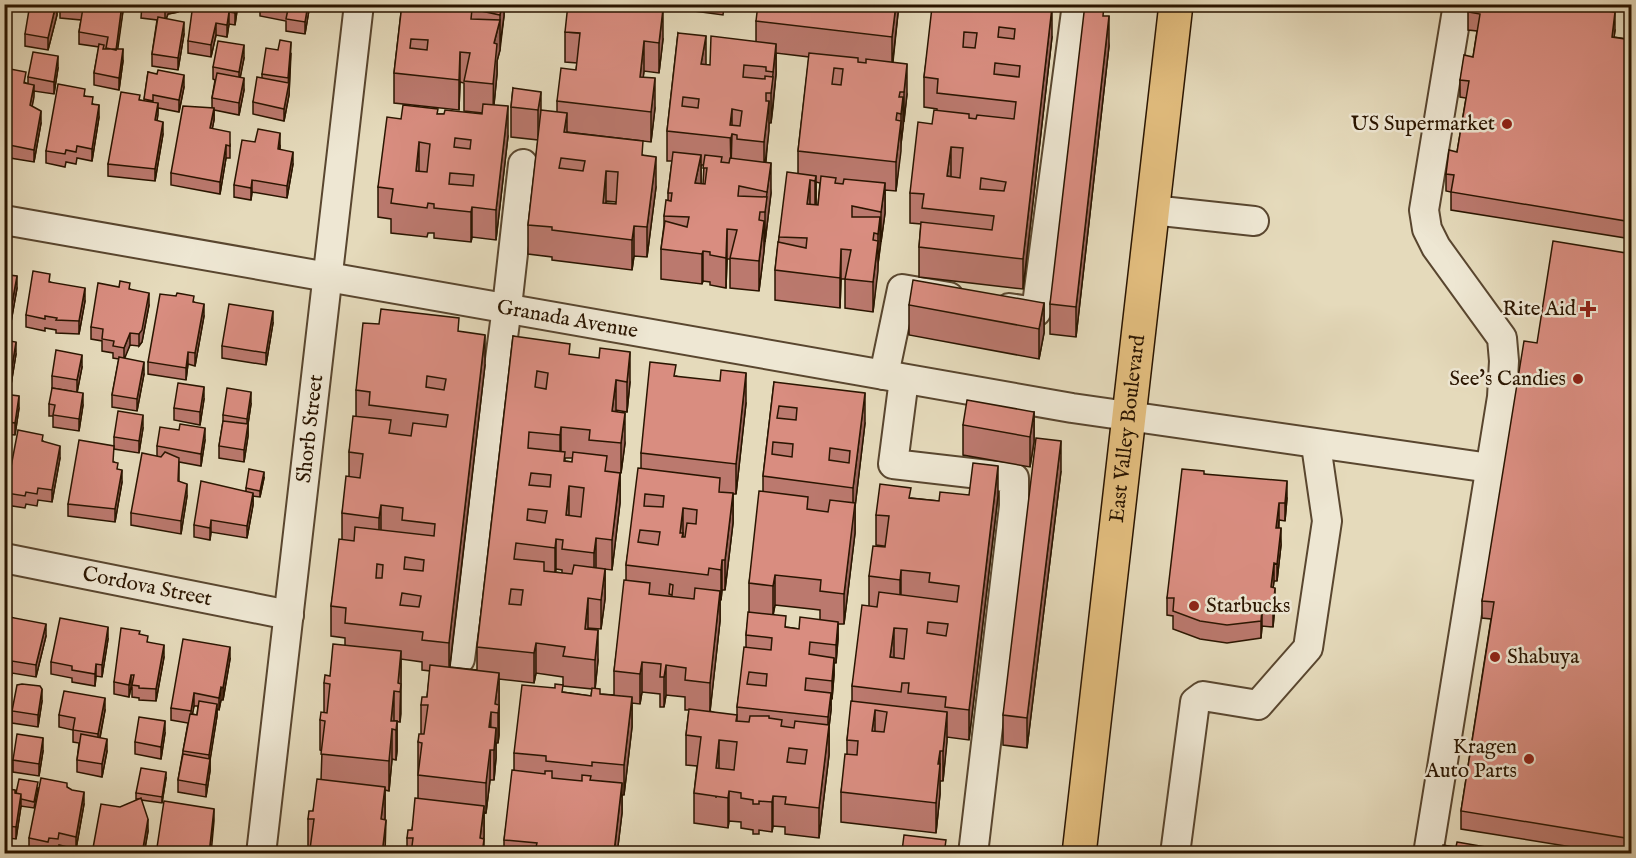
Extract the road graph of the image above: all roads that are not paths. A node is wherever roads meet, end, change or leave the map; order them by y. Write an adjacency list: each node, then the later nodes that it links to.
1 (359, 4): 9 (street, Shorb Street)
2 (1077, 4): 11 (street)
3 (1176, 4): 6 (main road, East Valley Boulevard)
4 (1458, 4): 14 (street)
5 (523, 164): 10 (street)
6 (1152, 210): 8 (street); 12 (main road, East Valley Boulevard)
7 (4, 220): 9 (street, Granada Avenue)
8 (1254, 221)
9 (328, 276): 10 (street, Granada Avenue); 16 (street, Shorb Street)
10 (507, 308): 11 (street, Granada Avenue); 17 (street)
11 (894, 377): 12 (street, Granada Avenue); 19 (street)
12 (1128, 414): 13 (street, Granada Avenue); 20 (main road, East Valley Boulevard)
13 (1316, 445): 14 (street, Granada Avenue); 21 (street)
14 (1490, 468): 22 (street)
15 (4, 558): 16 (street, Cordova Street)
16 (289, 615): 18 (street, Shorb Street)
17 (460, 659)
18 (261, 854)
19 (973, 854)
20 (1079, 854)
21 (1175, 854)
22 (1428, 854)

